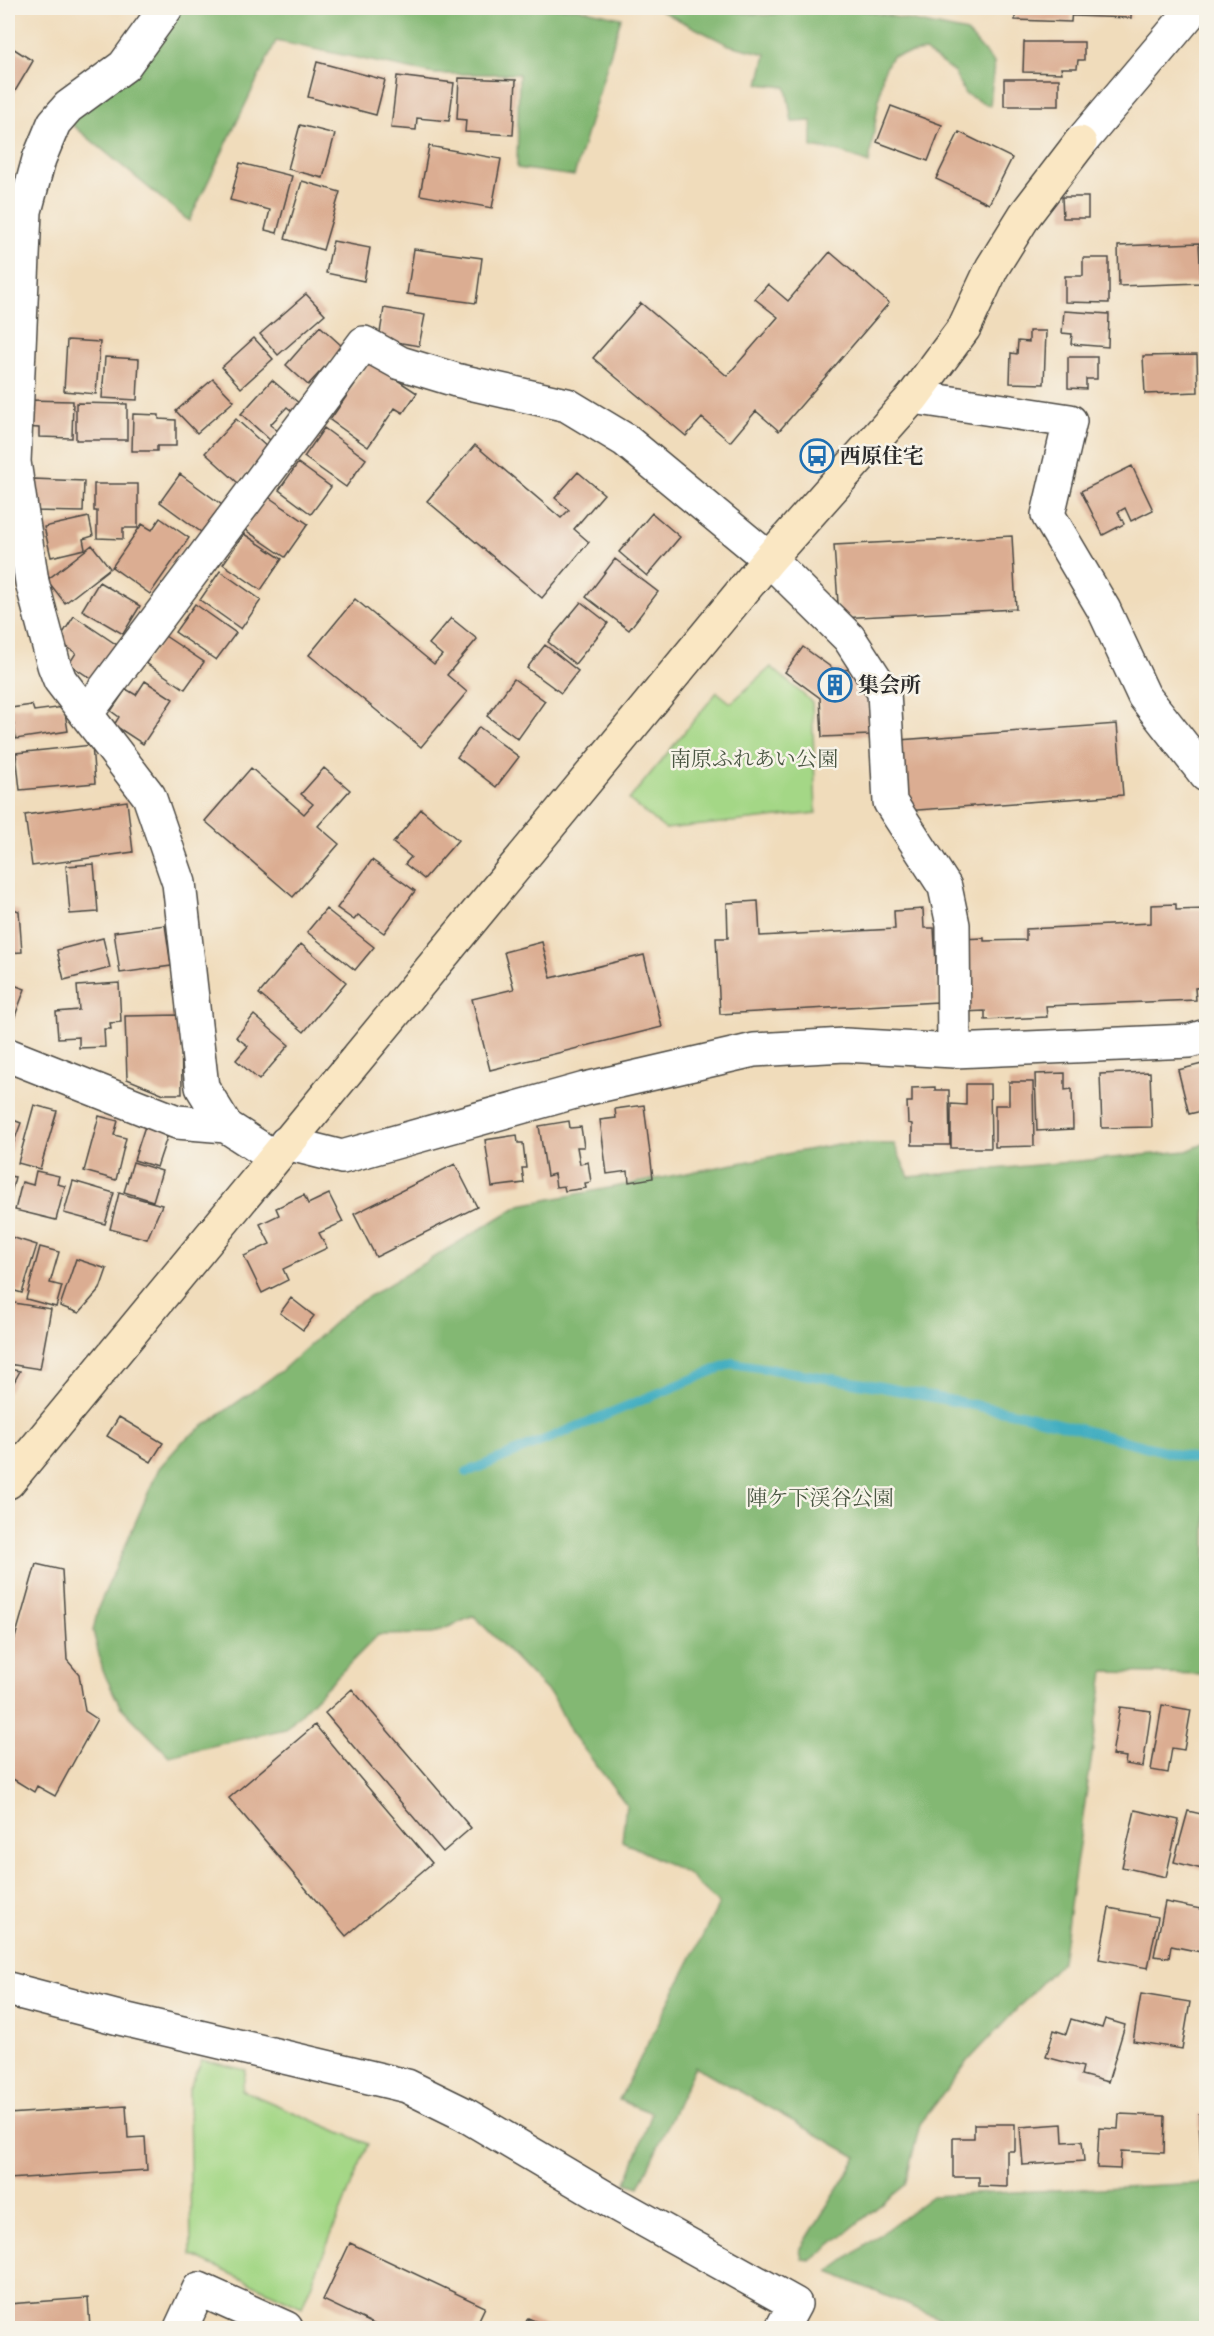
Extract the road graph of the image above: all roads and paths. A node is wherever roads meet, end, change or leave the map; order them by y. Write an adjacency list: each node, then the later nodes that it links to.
1 (166, 8): 5 (street)
2 (1194, 8): 3 (street)
3 (913, 398): 4 (street); 6 (street)
4 (769, 559): 5 (street); 8 (street); 11 (street)
5 (86, 714): 10 (street)
6 (1206, 775)
7 (1206, 1036): 8 (street)
8 (954, 1051): 11 (street)
9 (8, 1055): 10 (street)
10 (226, 1125): 11 (street)
11 (280, 1150): 12 (street)
12 (8, 1482)
13 (8, 1989): 16 (street)
14 (181, 2328): 15 (street)
15 (286, 2328)
16 (782, 2328)

